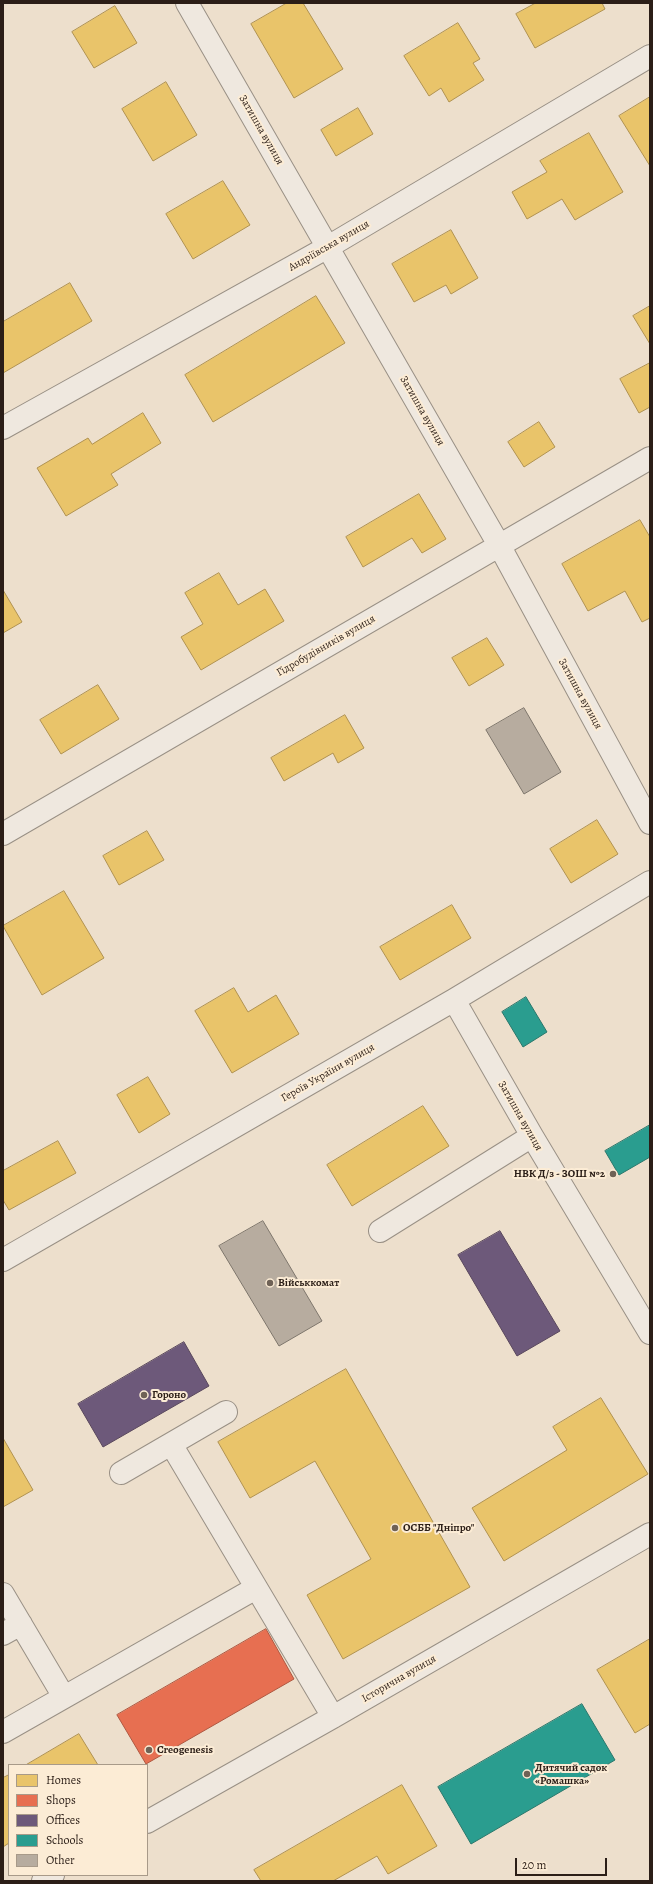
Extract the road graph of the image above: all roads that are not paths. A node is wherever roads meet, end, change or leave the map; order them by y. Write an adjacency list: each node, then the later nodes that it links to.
1 (187, 3): 3 (street, Затишна вулиця)
2 (650, 56): 3 (street, Андріївська вулиця)
3 (328, 247): 4 (street, Андріївська вулиця); 6 (street, Затишна вулиця)
4 (3, 428)
5 (650, 458): 6 (street, Гідробудівників вулиця)
6 (499, 545): 7 (street, Затишна вулиця); 8 (street, Гідробудівників вулиця)
7 (650, 823)
8 (3, 834)
9 (650, 882): 10 (street, Героїв України вулиця)
10 (454, 1000): 11 (street, Затишна вулиця); 13 (street, Героїв України вулиця)
11 (532, 1136): 12 (street); 14 (street, Затишна вулиця)
12 (380, 1230)
13 (3, 1260)
14 (650, 1334)
15 (226, 1412): 16 (street)
16 (171, 1444): 17 (street); 19 (street)
17 (121, 1473)
18 (650, 1534): 23 (street, Історична вулиця)
19 (256, 1588): 22 (street); 23 (street)
20 (3, 1594): 21 (street)
21 (12, 1629): 22 (street)
22 (64, 1697): 24 (street)
23 (333, 1717): 25 (street, Історична вулиця)
24 (3, 1732)
25 (148, 1821)
26 (52, 1876): 27 (street)
27 (43, 1881)

